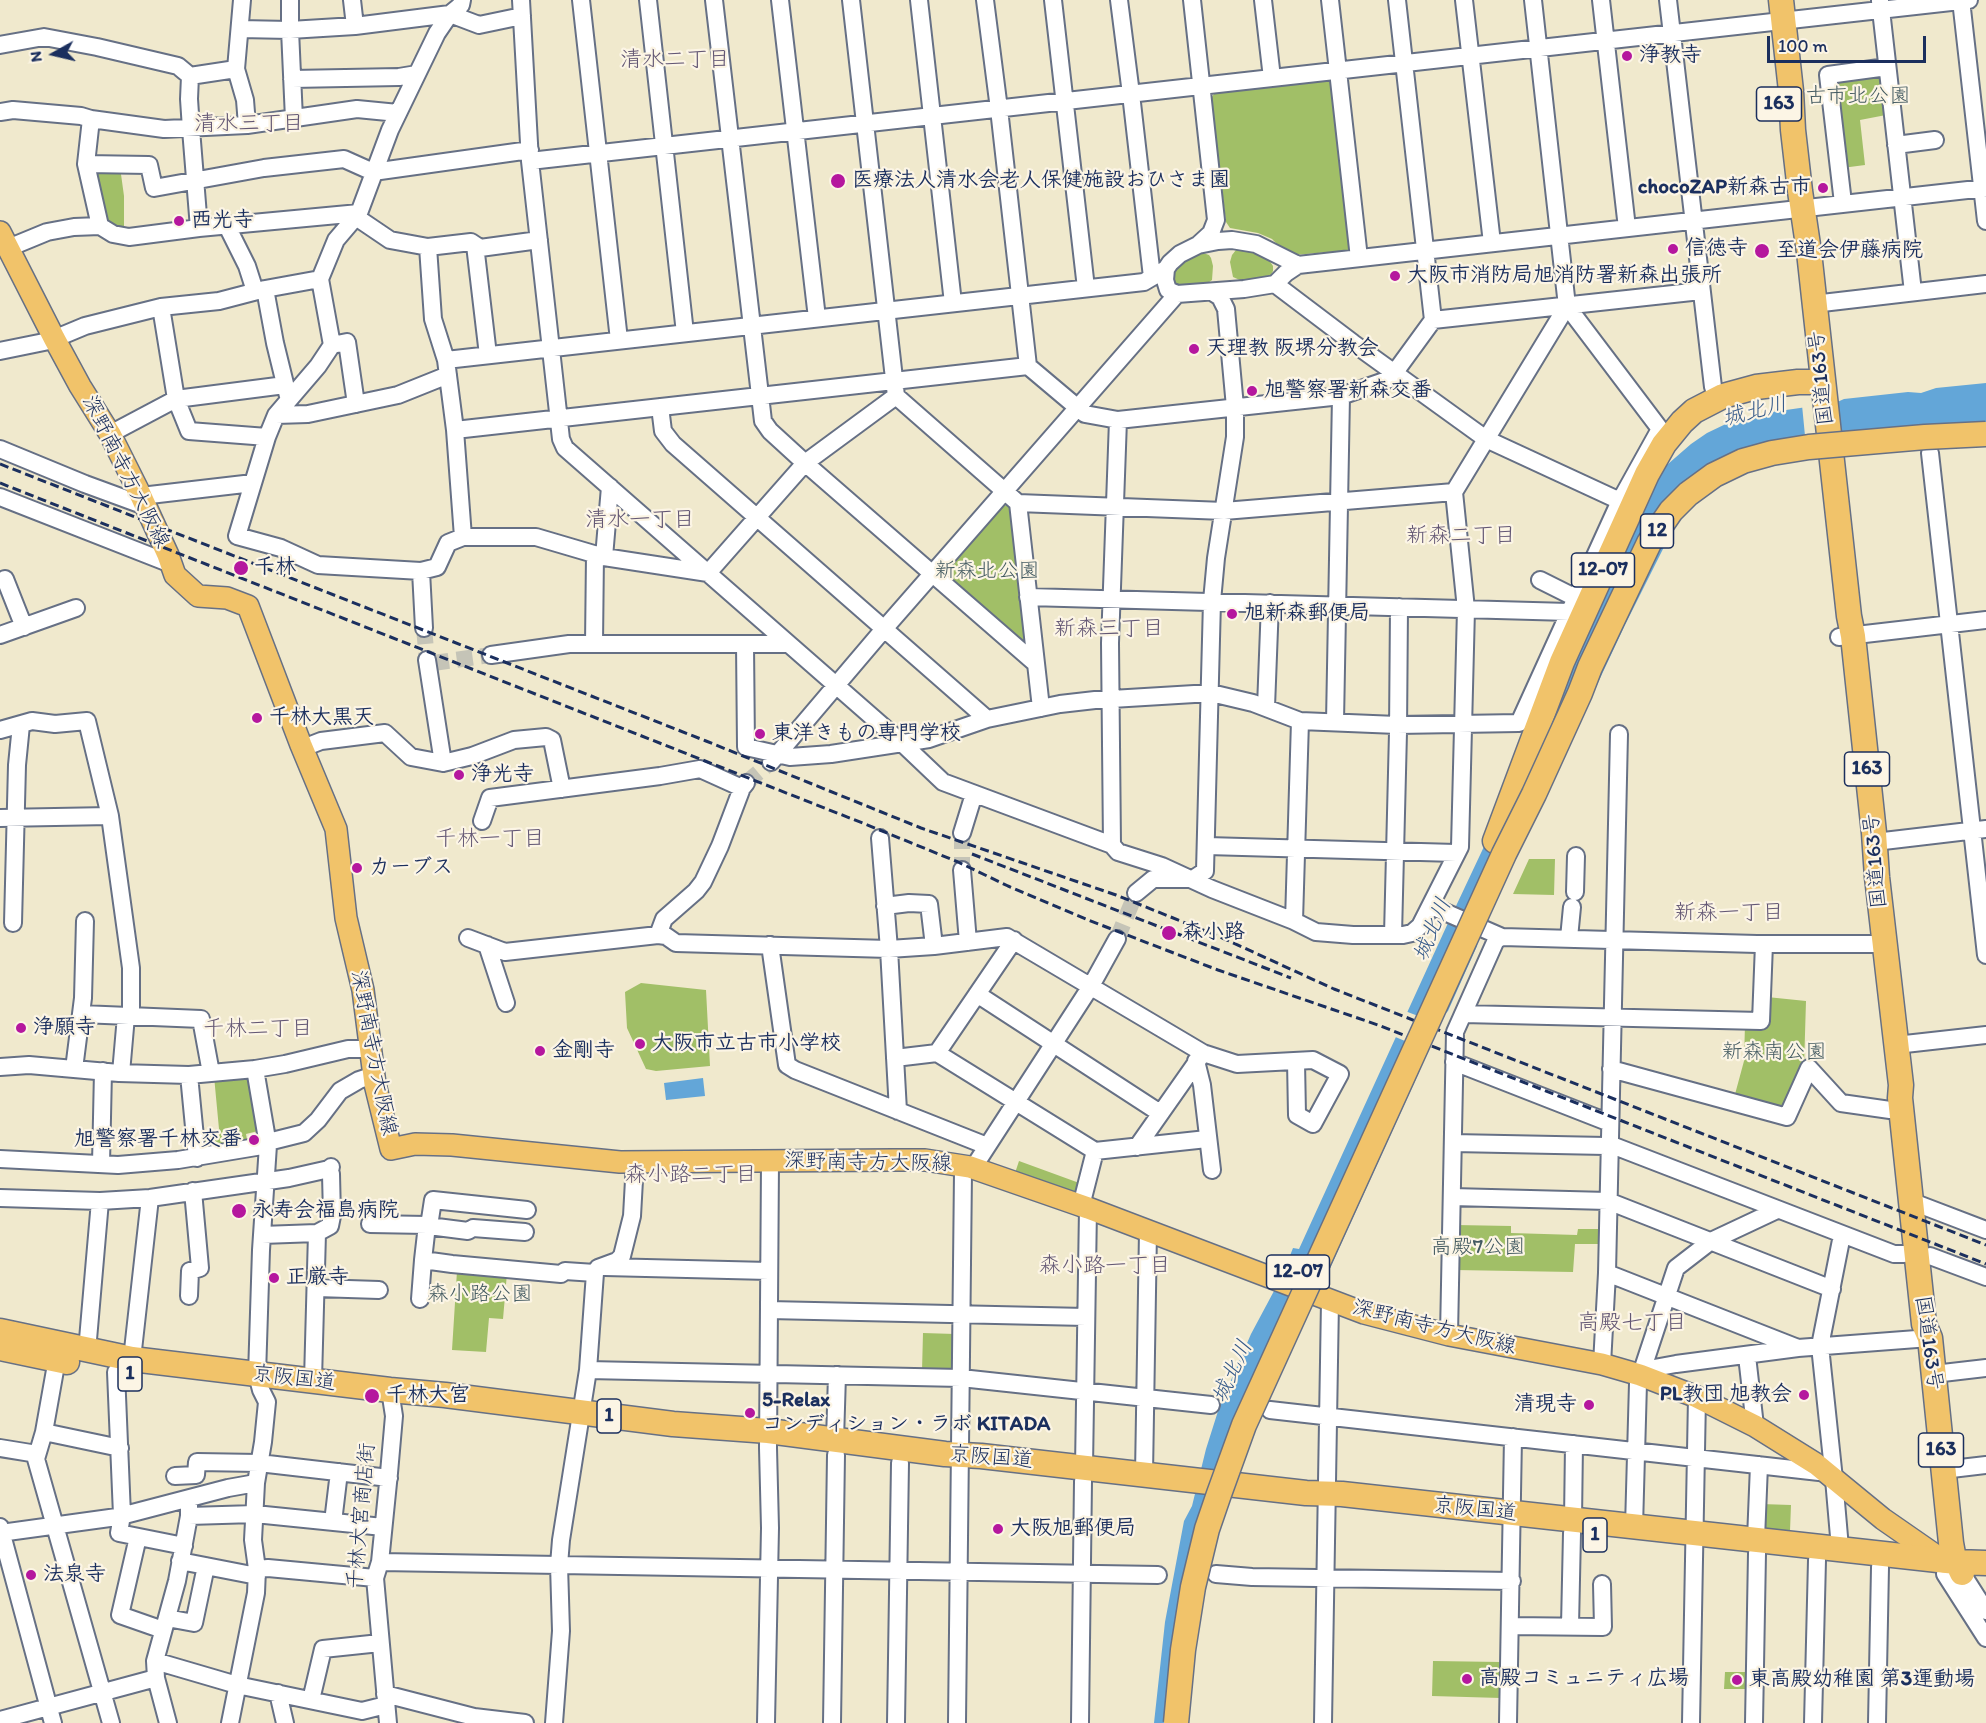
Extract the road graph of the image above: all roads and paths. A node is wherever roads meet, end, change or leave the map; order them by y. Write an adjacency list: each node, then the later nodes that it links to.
1 (242, 0): 28 (street)
2 (290, 0): 29 (street)
3 (352, 0): 27 (street)
4 (462, 0): 26 (street)
5 (581, 0): 60 (street)
6 (648, 0): 59 (street)
7 (714, 0): 56 (street)
8 (780, 0): 55 (street)
9 (851, 0): 52 (street)
10 (919, 0): 49 (street)
11 (985, 0): 46 (street)
12 (1053, 0): 45 (street)
13 (1119, 0): 44 (street)
14 (1192, 0): 43 (street)
15 (1263, 0): 41 (street)
16 (1330, 0): 38 (street)
17 (1397, 0): 35 (street)
18 (1464, 0): 34 (street)
19 (1533, 0): 33 (street)
20 (1602, 0): 31 (street)
21 (1668, 0): 30 (street)
22 (1964, 0): 23 (street); 65 (street)
23 (1880, 5): 25 (street); 36 (street)
24 (522, 8): 26 (street); 61 (street)
25 (1775, 11): 30 (street); 68 (highway, 国道163号 / 163)
26 (450, 14): 27 (street); 39 (street)
27 (355, 26): 29 (street)
28 (240, 29): 29 (street); 37 (street)
29 (290, 30): 42 (street)
30 (1672, 33): 31 (street); 71 (street)
31 (1606, 40): 33 (street); 76 (street)
32 (0, 45): 40 (street)
33 (1538, 48): 34 (street); 77 (street)
34 (1471, 56): 35 (street); 81 (street)
35 (1404, 64): 38 (street); 85 (street)
36 (1887, 67): 58 (street); 67 (street)
37 (236, 69): 40 (street); 53 (street)
38 (1338, 70): 41 (street); 88 (street)
39 (417, 74): 42 (street); 48 (street)
40 (190, 76): 54 (street)
41 (1272, 78): 43 (street)
42 (292, 79): 51 (street)
43 (1202, 86): 44 (street); 70 (street)
44 (1131, 94): 45 (street); 90 (street)
45 (1065, 101): 46 (street); 94 (street)
46 (999, 109): 49 (street); 100 (street)
47 (0, 112): 50 (street)
48 (398, 113): 51 (street); 63 (street)
49 (932, 115): 52 (street); 101 (street)
50 (91, 119): 54 (street); 62 (street)
51 (294, 119): 53 (street)
52 (865, 123): 55 (street); 104 (street)
53 (247, 125): 54 (street)
54 (191, 129): 64 (street)
55 (796, 131): 56 (street); 105 (street)
56 (730, 139): 59 (street); 107 (street)
57 (1935, 140): 58 (street)
58 (1896, 145): 66 (street)
59 (664, 146): 60 (street); 108 (street)
60 (598, 153): 61 (street); 110 (street)
61 (530, 155): 63 (street); 79 (street)
62 (86, 164): 64 (street); 73 (street)
63 (373, 172): 64 (street); 69 (street)
64 (196, 180): 75 (street)
65 (1984, 188): 66 (street); 72 (street)
66 (1903, 198): 67 (street); 99 (street)
67 (1843, 203): 68 (street)
68 (1796, 209): 71 (street); 86 (highway, 国道163号 / 163); 118 (highway, 国道163号 / 163)
69 (357, 215): 74 (street); 84 (street); 91 (street)
70 (1216, 220): 80 (street); 83 (street)
71 (1694, 220): 76 (street); 96 (street)
72 (1986, 221)
73 (100, 226): 75 (street); 78 (street)
74 (227, 226): 75 (street); 95 (street)
75 (199, 228)
76 (1627, 228): 77 (street)
77 (1559, 235): 81 (street); 102 (street)
78 (3, 239): 109 (main road, 深野南寺方大阪線)
79 (539, 240): 82 (street); 112 (street)
80 (1232, 240): 83 (street); 87 (street)
81 (1492, 243): 85 (street)
82 (475, 245): 84 (street); 114 (street)
83 (1198, 245): 90 (street)
84 (428, 247): 116 (street)
85 (1425, 250): 88 (street); 106 (street)
86 (1809, 252): 99 (street); 118 (highway, 国道163号 / 163)
87 (1278, 256): 89 (street); 92 (street)
88 (1359, 258): 89 (street)
89 (1298, 265): 92 (street)
90 (1154, 276): 94 (street); 97 (street)
91 (320, 279): 95 (street); 111 (street)
92 (1279, 280): 98 (street); 117 (street)
93 (1986, 284): 99 (street)
94 (1086, 288): 100 (street)
95 (260, 290): 103 (street); 121 (street)
96 (1701, 291): 102 (street); 119 (street)
97 (1173, 292): 98 (street); 128 (street)
98 (1212, 292): 127 (street)
99 (1913, 292)
100 (1019, 296): 101 (street); 115 (street)
101 (953, 303): 104 (street)
102 (1567, 306): 106 (street); 132 (street); 137 (street)
103 (161, 307): 109 (street); 124 (street)
104 (885, 311): 105 (street); 120 (street)
105 (817, 318): 107 (street)
106 (1433, 320): 117 (street)
107 (751, 325): 108 (street); 122 (street)
108 (685, 333): 110 (street)
109 (54, 338): 113 (street); 134 (main road, 深野南寺方大阪線)
110 (619, 340): 112 (street)
111 (332, 345): 121 (street); 125 (street)
112 (551, 348): 114 (street); 130 (street)
113 (0, 351)
114 (488, 355): 116 (street)
115 (1028, 366): 120 (street); 128 (street)
116 (447, 368): 125 (street); 133 (street)
117 (1395, 373): 123 (street); 137 (street)
118 (1808, 384): 119 (street); 175 (highway, 国道163号 / 163); 435 (highway, 12-07)
119 (1713, 387): 132 (street)
120 (895, 388): 122 (street); 140 (street); 145 (street)
121 (287, 393): 124 (street); 129 (street)
122 (759, 396): 126 (street); 140 (street)
123 (1341, 396): 127 (street); 148 (street)
124 (176, 399): 134 (street); 136 (street)
125 (356, 404): 129 (street)
126 (660, 407): 130 (street); 151 (street)
127 (1235, 407): 131 (street); 150 (street)
128 (1078, 409): 131 (street); 145 (street)
129 (276, 415): 136 (street)
130 (559, 419): 133 (street); 142 (street)
131 (1118, 420): 149 (street)
132 (1660, 429): 147 (street)
133 (454, 430): 152 (street)
134 (110, 434): 146 (main road, 深野南寺方大阪線)
135 (1986, 434): 436 (highway, 12, bridge)
136 (267, 437): 141 (street)
137 (1486, 439): 143 (street); 147 (street)
138 (0, 449): 146 (street)
139 (1930, 453): 170 (street)
140 (805, 463): 151 (street); 157 (street)
141 (253, 483): 146 (street); 155 (street)
142 (610, 488): 153 (street); 156 (street)
143 (1454, 492): 148 (street); 168 (street)
144 (0, 497): 154 (street)
145 (1012, 497): 149 (street); 157 (street); 160 (street)
146 (143, 501): 154 (main road, 深野南寺方大阪線)
147 (1620, 501): 165 (street)
148 (1339, 502): 150 (street); 164 (street)
149 (1115, 507): 150 (street); 161 (street)
150 (1224, 511): 162 (street)
151 (757, 517): 156 (street); 173 (street)
152 (463, 537): 153 (street); 155 (street)
153 (600, 556): 156 (street); 176 (street)
154 (171, 564): 196 (main road, 深野南寺方大阪線)
155 (421, 571): 172 (street)
156 (708, 573): 178 (street)
157 (933, 574): 173 (street); 181 (street)
158 (5, 579): 171 (street)
159 (1540, 580): 165 (street)
160 (1028, 597): 161 (street); 181 (street)
161 (1111, 599): 162 (street); 184 (street)
162 (1212, 601): 163 (street); 183 (street)
163 (1270, 603): 164 (street); 185 (street)
164 (1338, 605): 166 (street); 189 (street)
165 (1573, 605): 168 (street); 190 (street)
166 (1399, 607): 168 (street); 192 (street)
167 (76, 608): 171 (street)
168 (1466, 609): 190 (street)
169 (1986, 620): 170 (street)
170 (1949, 624): 175 (street); 204 (street)
171 (24, 627): 174 (street)
172 (424, 628)
173 (884, 629): 182 (street); 187 (street)
174 (0, 635)
175 (1846, 636): 207 (highway, 国道163号 / 163); 234 (highway, 国道163号 / 163)
176 (594, 644): 177 (street); 179 (street)
177 (745, 644): 178 (street); 197 (street)
178 (788, 644): 182 (street)
179 (491, 655)
180 (429, 662): 198 (street)
181 (1035, 663): 186 (street)
182 (836, 685): 195 (street); 197 (street)
183 (1211, 693): 184 (street); 185 (street); 209 (street)
184 (1111, 700): 186 (street); 208 (street)
185 (1266, 707): 188 (street)
186 (1041, 708): 187 (street)
187 (987, 720): 195 (street)
188 (1300, 721): 189 (street); 210 (street)
189 (1335, 722): 192 (street)
190 (1464, 724): 192 (street); 212 (street)
191 (21, 725): 193 (street); 201 (street); 202 (street)
192 (1397, 725): 211 (street)
193 (0, 730)
194 (1619, 734): 228 (street)
195 (902, 743): 197 (street); 200 (street)
196 (303, 748): 198 (street); 248 (main road, 深野南寺方大阪線)
197 (774, 759)
198 (443, 763): 199 (street)
199 (562, 789): 203 (street); 222 (street)
200 (974, 794): 205 (street); 208 (street)
201 (110, 816): 202 (street); 243 (street)
202 (8, 818): 221 (street)
203 (482, 821)
204 (1979, 830): 207 (street); 237 (street)
205 (962, 833)
206 (880, 838): 217 (street)
207 (1875, 842): 234 (highway, 国道163号 / 163)
208 (1112, 844): 215 (street)
209 (1207, 846): 210 (street); 215 (street)
210 (1298, 849): 211 (street); 220 (street)
211 (1396, 852): 212 (street); 223 (street)
212 (1456, 853): 218 (street)
213 (1576, 856): 226 (street)
214 (962, 870): 230 (street)
215 (1193, 879): 216 (street); 220 (street)
216 (1136, 893)
217 (885, 906): 235 (street); 236 (street)
218 (1437, 908): 223 (street); 224 (street)
219 (85, 921): 241 (street)
220 (1294, 921): 223 (street)
221 (12, 922)
222 (658, 935): 232 (street); 233 (street)
223 (1393, 935)
224 (1498, 935): 226 (street); 242 (street)
225 (468, 938): 232 (street)
226 (1569, 938): 228 (street)
227 (1117, 939): 238 (street)
228 (1614, 939): 231 (street); 244 (street)
229 (1014, 940): 230 (street); 238 (street); 239 (street)
230 (968, 942): 235 (street)
231 (1764, 944): 234 (street); 244 (street)
232 (487, 945): 240 (street)
233 (770, 945): 236 (street); 266 (street)
234 (1878, 945): 247 (highway, 国道163号 / 163); 265 (highway, 国道163号 / 163)
235 (934, 946): 236 (street)
236 (889, 949): 251 (street)
237 (1986, 955)
238 (1091, 986): 246 (street); 250 (street)
239 (977, 994): 246 (street); 249 (street)
240 (506, 1003)
241 (81, 1014): 243 (street); 255 (street)
242 (1463, 1014): 244 (street); 253 (street)
243 (129, 1016): 259 (street); 260 (street)
244 (1611, 1017): 257 (street)
245 (1986, 1035): 247 (street)
246 (1053, 1044): 264 (street); 267 (street)
247 (1896, 1045): 263 (highway, 国道163号 / 163)
248 (371, 1049): 256 (street); 262 (main road, 深野南寺方大阪線)
249 (937, 1053): 251 (street); 264 (street)
250 (1200, 1057): 252 (street); 267 (street); 269 (street)
251 (895, 1058): 266 (street)
252 (1296, 1061)
253 (1454, 1062): 268 (street); 271 (street)
254 (0, 1067): 255 (street)
255 (74, 1069): 258 (street)
256 (255, 1069): 260 (street); 270 (street)
257 (1611, 1069): 265 (street); 268 (street)
258 (103, 1071): 259 (street); 280 (street)
259 (121, 1073): 261 (street)
260 (211, 1073): 261 (street)
261 (189, 1075): 276 (street)
262 (374, 1075): 270 (street); 278 (main road, 深野南寺方大阪線)
263 (1901, 1085): 290 (highway, 163); 321 (highway, 国道163号 / 163)
264 (1016, 1101): 273 (street); 275 (street)
265 (1890, 1110): 303 (highway, 163); 321 (highway, 国道163号 / 163)
266 (898, 1111): 273 (street)
267 (1160, 1113): 274 (street)
268 (1610, 1123): 272 (street)
269 (1207, 1139): 274 (street); 282 (street)
270 (268, 1143): 276 (street); 283 (street)
271 (1453, 1143): 272 (street); 285 (street)
272 (1610, 1144): 288 (street); 293 (street)
273 (987, 1146): 281 (street)
274 (1137, 1147): 275 (street)
275 (1095, 1150): 291 (street)
276 (197, 1158): 280 (street)
277 (0, 1159): 280 (street)
278 (635, 1162): 279 (main road, 深野南寺方大阪線); 305 (street)
279 (770, 1162): 281 (main road, 深野南寺方大阪線); 306 (street)
280 (101, 1164)
281 (970, 1167): 291 (main road, 深野南寺方大阪線); 317 (street)
282 (1212, 1170)
283 (267, 1180): 284 (street); 299 (street); 301 (street)
284 (193, 1191): 287 (street); 313 (street)
285 (1452, 1197): 288 (street); 320 (street)
286 (0, 1198): 289 (street)
287 (150, 1198): 289 (street); 329 (street)
288 (1608, 1201): 302 (street); 307 (street)
289 (100, 1202): 325 (street)
290 (1918, 1204): 296 (street); 303 (highway, 163)
291 (1084, 1207): 297 (main road, 深野南寺方大阪線); 318 (street)
292 (527, 1210): 295 (street)
293 (1777, 1210): 300 (street); 302 (street)
294 (370, 1224): 295 (street)
295 (428, 1225): 298 (street); 304 (street)
296 (1986, 1230)
297 (1149, 1231): 315 (main road, 深野南寺方大阪線); 341 (street)
298 (525, 1232)
299 (317, 1233): 301 (street); 309 (street)
300 (1842, 1235): 303 (street); 310 (street)
301 (262, 1236): 338 (street)
302 (1711, 1241): 310 (street); 312 (street)
303 (1914, 1256): 308 (street); 321 (highway, 163)
304 (423, 1260): 305 (street); 314 (street)
305 (598, 1270): 306 (street); 331 (street)
306 (769, 1271): 316 (street)
307 (1606, 1273): 312 (street); 328 (street)
308 (1986, 1277)
309 (316, 1288): 311 (street); 337 (street)
310 (1832, 1289): 322 (street)
311 (379, 1290)
312 (1667, 1295): 324 (street); 335 (street)
313 (189, 1296)
314 (420, 1299)
315 (1328, 1301): 320 (main road, 深野南寺方大阪線); 345 (street)
316 (769, 1310): 317 (street); 332 (street)
317 (961, 1315): 318 (street); 336 (street)
318 (1086, 1317): 339 (street)
319 (0, 1331): 325 (highway, 京阪国道 / 1)
320 (1449, 1335): 328 (main road, 深野南寺方大阪線)
321 (1923, 1339): 322 (street); 333 (highway, 国道163号 / 163); 395 (highway, 国道163号 / 163)
322 (1820, 1346): 324 (street); 368 (street)
323 (0, 1348): 327 (highway, 京阪国道 / 1)
324 (1798, 1348): 326 (street)
325 (87, 1351): 329 (highway, 京阪国道 / 1)
326 (1747, 1356): 335 (street); 347 (street)
327 (57, 1359): 329 (highway, 京阪国道 / 1); 348 (street)
328 (1602, 1364): 335 (main road, 深野南寺方大阪線)
329 (124, 1366): 338 (highway, 京阪国道 / 1); 354 (street)
330 (1986, 1368): 333 (street)
331 (588, 1370): 332 (street); 346 (street)
332 (770, 1374): 334 (street); 350 (street)
333 (1934, 1374): 363 (highway, 国道163号 / 163)
334 (837, 1375): 336 (street); 352 (street)
335 (1640, 1376): 342 (main road, 深野南寺方大阪線); 355 (street)
336 (961, 1378): 339 (street); 358 (street)
337 (313, 1380): 338 (highway, 京阪国道 / 1); 340 (highway, 京阪国道 / 1)
338 (259, 1382): 340 (highway, 京阪国道 / 1); 359 (street)
339 (1086, 1391): 341 (street); 365 (street)
340 (391, 1397): 346 (highway, 京阪国道 / 1); 369 (street, 千林大宮商店街)
341 (1145, 1397): 343 (street); 366 (street)
342 (1697, 1397): 347 (main road, 深野南寺方大阪線); 357 (street)
343 (1211, 1405)
344 (1270, 1410): 345 (street)
345 (1328, 1418): 349 (street); 373 (street)
346 (580, 1420): 350 (highway, 京阪国道 / 1); 391 (street)
347 (1755, 1426): 368 (main road, 深野南寺方大阪線)
348 (44, 1432): 354 (street); 356 (street)
349 (1513, 1437): 351 (street); 377 (street)
350 (768, 1439): 352 (highway, 京阪国道 / 1); 394 (street)
351 (1574, 1444): 355 (street); 380 (street)
352 (835, 1447): 358 (highway, 京阪国道 / 1); 360 (highway, 京阪国道 / 1); 397 (street)
353 (0, 1448): 356 (street)
354 (120, 1448): 375 (street)
355 (1636, 1451): 357 (street); 382 (street)
356 (37, 1454): 379 (street)
357 (1697, 1457): 361 (street); 385 (street)
358 (960, 1461): 360 (highway, 京阪国道 / 1); 365 (highway, 京阪国道 / 1); 399 (street)
359 (260, 1462): 364 (street); 367 (street); 370 (street)
360 (900, 1463): 398 (street)
361 (1759, 1465): 368 (street); 386 (street)
362 (1986, 1465): 363 (street)
363 (1943, 1470): 395 (highway, 国道163号 / 163)
364 (339, 1472): 369 (street); 378 (street)
365 (1083, 1474): 366 (highway, 京阪国道 / 1); 371 (highway, 京阪国道 / 1); 401 (street)
366 (1144, 1474): 371 (highway, 京阪国道 / 1)
367 (175, 1476)
368 (1831, 1476): 387 (street); 395 (main road, 深野南寺方大阪線)
369 (389, 1478): 381 (street, 千林大宮商店街)
370 (256, 1483): 372 (street); 374 (street)
371 (1185, 1485): 373 (highway, 京阪国道 / 1)
372 (189, 1498): 375 (street); 376 (street)
373 (1327, 1501): 377 (highway, 京阪国道 / 1); 404 (street)
374 (255, 1514): 376 (street); 378 (street); 400 (street)
375 (122, 1515): 379 (street); 384 (street)
376 (189, 1516): 388 (street)
377 (1512, 1520): 380 (highway, 京阪国道 / 1); 405 (street)
378 (333, 1522): 381 (street)
379 (55, 1526): 383 (street); 416 (street)
380 (1573, 1526): 382 (highway, 京阪国道 / 1); 385 (highway, 京阪国道 / 1); 410 (street)
381 (383, 1527): 396 (street, 千林大宮商店街)
382 (1634, 1527): 385 (highway, 京阪国道 / 1)
383 (0, 1531): 420 (street)
384 (138, 1537): 388 (street); 408 (street)
385 (1695, 1539): 386 (highway, 京阪国道 / 1); 439 (street)
386 (1757, 1546): 387 (highway, 京阪国道 / 1); 389 (highway, 京阪国道 / 1); 440 (street)
387 (1840, 1548): 395 (highway, 京阪国道 / 1)
388 (182, 1553): 392 (street); 408 (street)
389 (1817, 1560): 393 (highway, 京阪国道 / 1); 441 (street)
390 (1986, 1563): 395 (highway, 京阪国道 / 1)
391 (559, 1565): 394 (street); 396 (street); 429 (street)
392 (206, 1566): 400 (street); 408 (street)
393 (1880, 1567): 395 (highway, 京阪国道 / 1); 442 (street)
394 (769, 1569): 397 (street); 430 (street)
395 (1958, 1569): 407 (street); 411 (street)
396 (378, 1570): 400 (street); 412 (street, 千林大宮商店街)
397 (835, 1570): 398 (street); 431 (street)
398 (899, 1571): 399 (street); 432 (street)
399 (959, 1571): 401 (street); 433 (street)
400 (257, 1572): 415 (street)
401 (1082, 1574): 403 (street); 434 (street)
402 (1216, 1574): 404 (street)
403 (1158, 1575)
404 (1326, 1578): 405 (street); 437 (street)
405 (1512, 1581): 409 (street)
406 (1602, 1584): 410 (street)
407 (1986, 1611)
408 (165, 1624): 413 (street)
409 (1510, 1626): 410 (street); 438 (street)
410 (1570, 1626)
411 (1986, 1638)
412 (380, 1642): 418 (street, 千林大宮商店街); 419 (street)
413 (154, 1661): 414 (street); 415 (street)
414 (156, 1678): 416 (street); 424 (street)
415 (237, 1685): 417 (street); 425 (street)
416 (103, 1692): 420 (street); 423 (street)
417 (278, 1693): 419 (street); 426 (street)
418 (386, 1699): 419 (street); 421 (street); 427 (street, 千林大宮商店街)
419 (311, 1700)
420 (51, 1715): 422 (street)
421 (440, 1716): 428 (street)
422 (0, 1720)
423 (111, 1723)
424 (168, 1723)
425 (230, 1723)
426 (285, 1723)
427 (387, 1723)
428 (525, 1723)
429 (554, 1723)
430 (766, 1723)
431 (832, 1723)
432 (897, 1723)
433 (957, 1723)
434 (1080, 1723)
435 (1163, 1723)
436 (1176, 1723)
437 (1323, 1723)
438 (1508, 1723)
439 (1691, 1723)
440 (1754, 1723)
441 (1813, 1723)
442 (1877, 1723)

